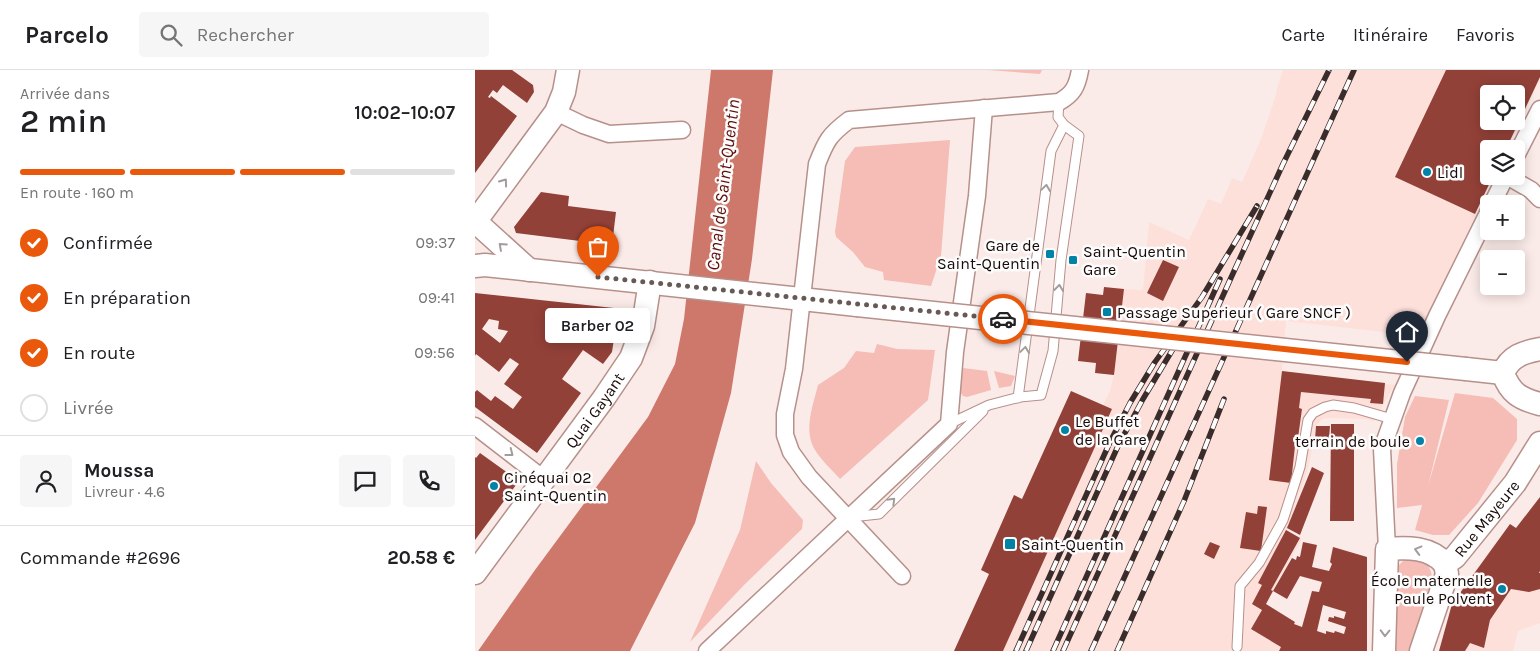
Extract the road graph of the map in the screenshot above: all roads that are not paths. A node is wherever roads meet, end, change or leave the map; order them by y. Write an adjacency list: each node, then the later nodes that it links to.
1 (568, 70): 6 (main road)
2 (1080, 70): 3 (street)
3 (1059, 102): 4 (street); 7 (lane)
4 (984, 108): 17 (street); 24 (street)
5 (1540, 109): 9 (street)
6 (556, 112): 8 (street); 12 (main road, one-way to 6)
7 (1064, 125): 20 (lane, one-way to 7); 20 (lane, one-way to 7)
8 (682, 130)
9 (1524, 140)
10 (1522, 185): 11 (street)
11 (1540, 199)
12 (475, 222): 15 (main road, one-way to 12)
13 (1480, 229): 23 (street)
14 (478, 263): 15 (main road)
15 (529, 270): 16 (main road)
16 (658, 283): 17 (main road); 27 (main road, Quai Gayant)
17 (803, 299): 19 (main road, bridge); 28 (street)
18 (1540, 349): 19 (main road)
19 (1503, 373): 21 (main road)
20 (1018, 398): 22 (lane)
21 (1540, 404)
22 (989, 405): 24 (lane); 28 (lane, one-way to 22)
23 (1393, 419): 29 (street); 33 (lane)
24 (949, 424): 28 (street)
25 (475, 426): 27 (street, one-way to 27)
26 (1540, 443): 30 (main road, Rue Mayeure)
27 (545, 480): 31 (main road, Quai Gayant)
28 (849, 517): 32 (street); 34 (street)
29 (1387, 549): 30 (main road, one-way to 29); 35 (main road, one-way to 35)
30 (1445, 564): 36 (main road)
31 (475, 573)
32 (902, 576)
33 (1237, 647)
34 (707, 651)
35 (1384, 651)
36 (1421, 651)

